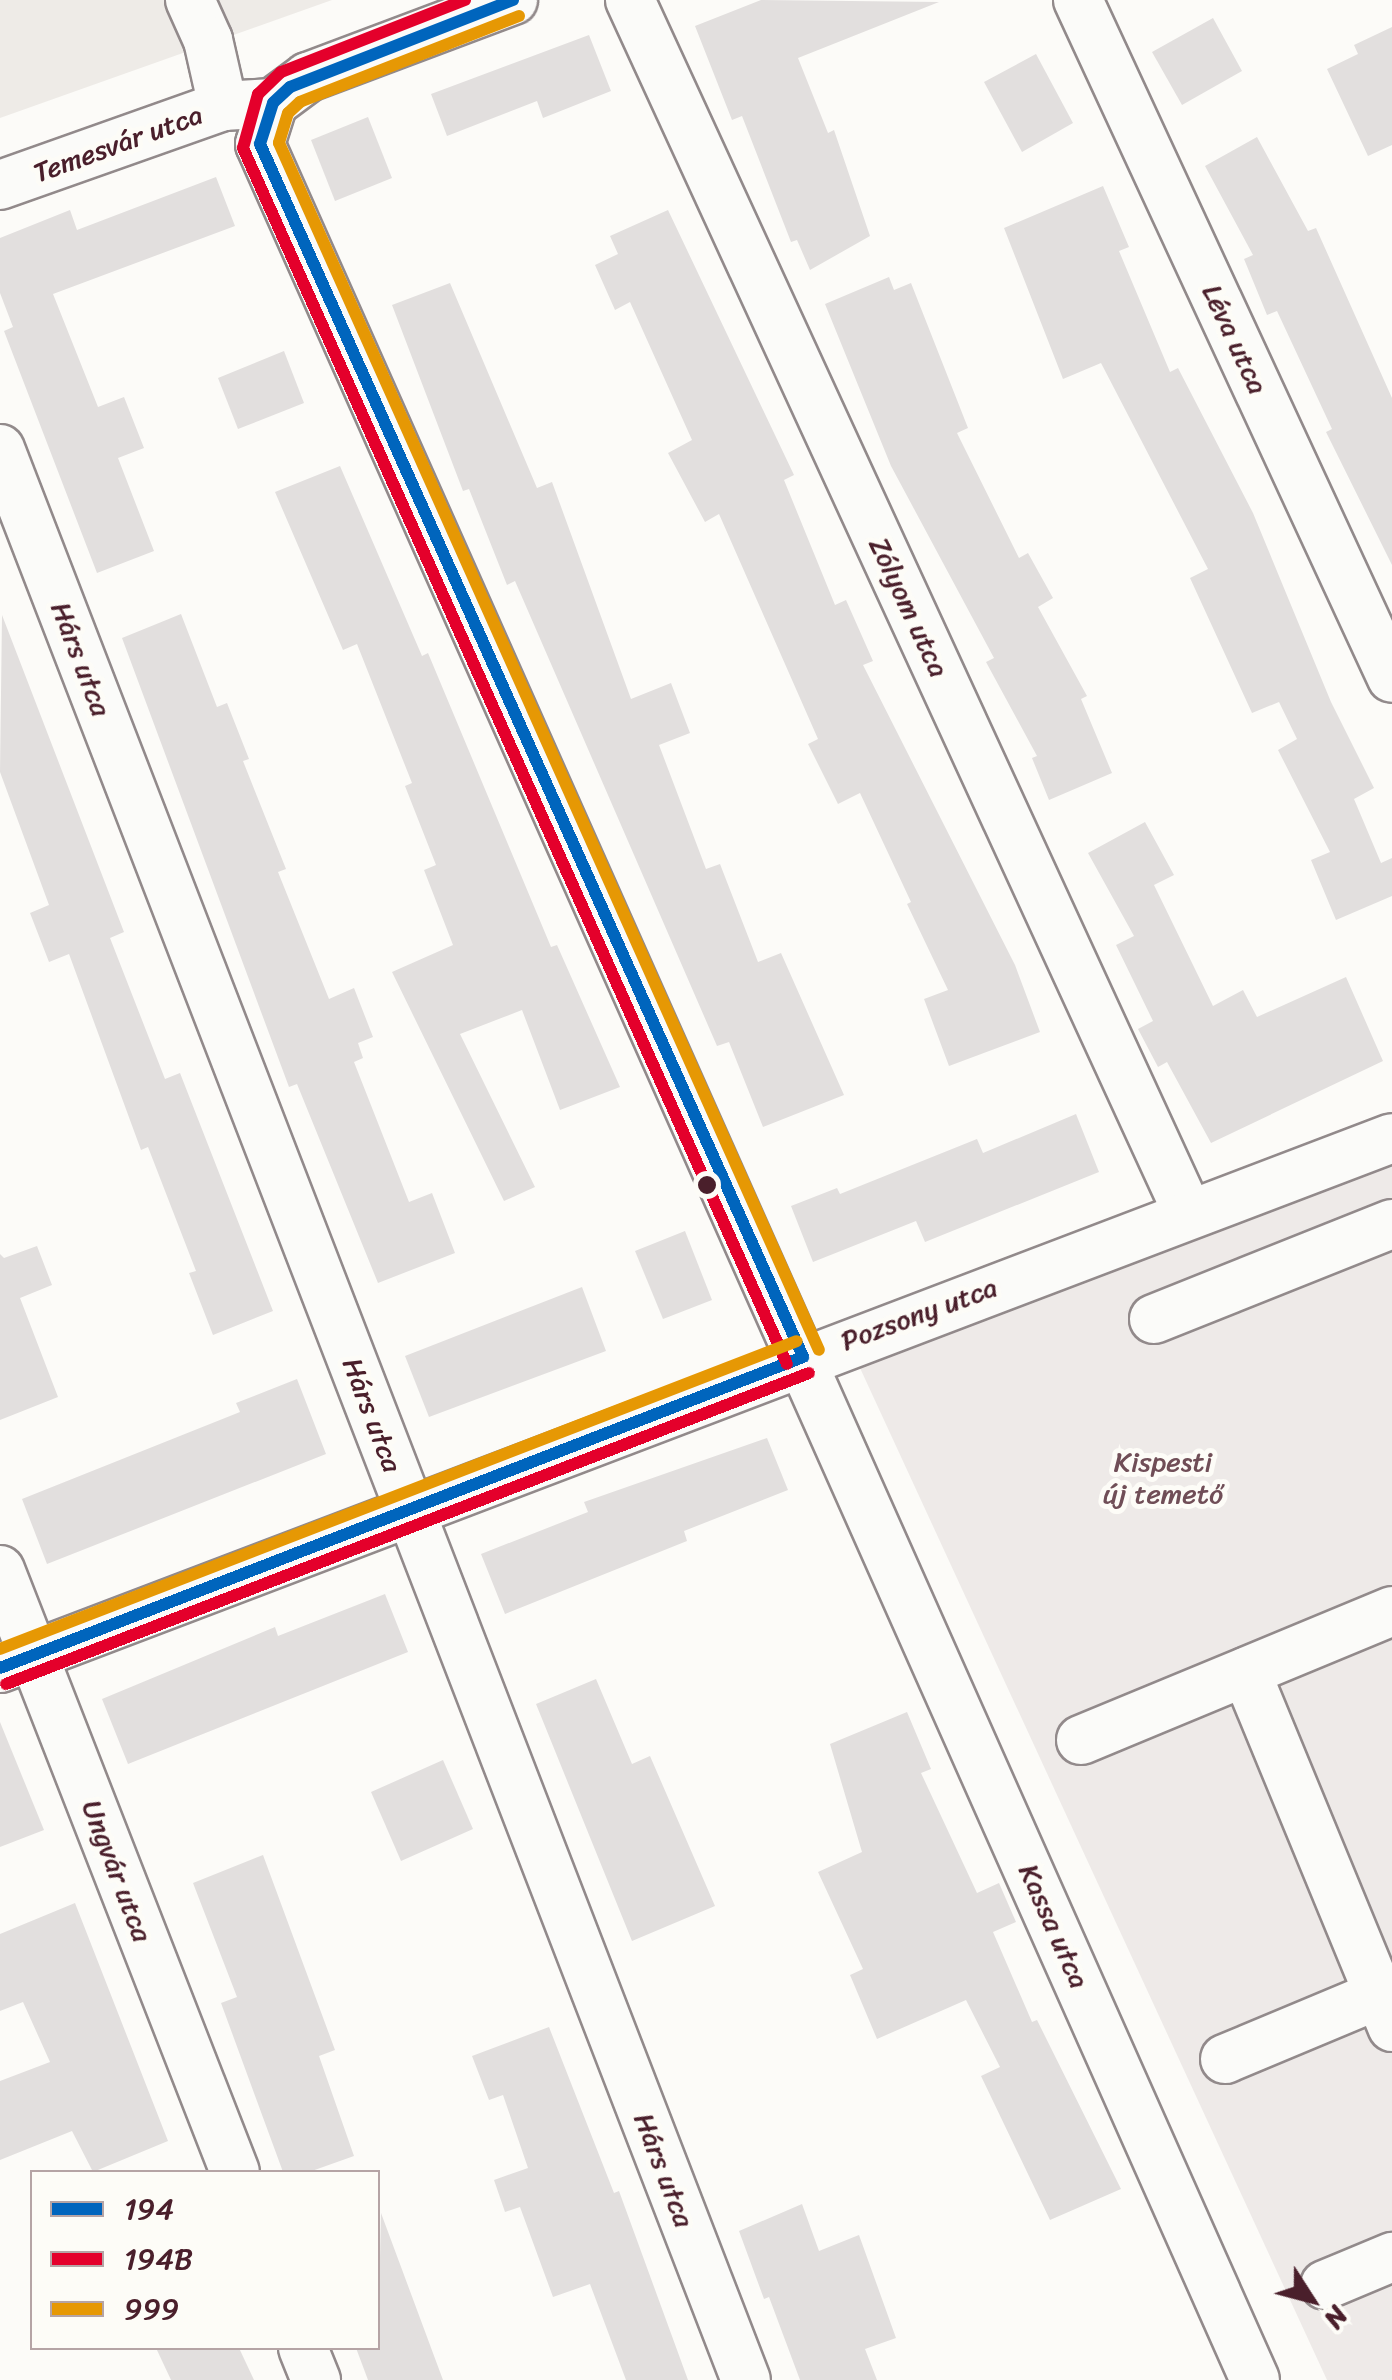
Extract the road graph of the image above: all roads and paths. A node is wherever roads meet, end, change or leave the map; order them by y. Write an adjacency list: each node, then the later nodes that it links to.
1 (190, 0): 6 (street)
2 (513, 0): 5 (street, Temesvár utca)
3 (630, 0): 11 (street, Zólyom utca)
4 (1078, 0): 9 (street, Léva utca)
5 (273, 102): 6 (street, Temesvár utca); 14 (street, Kassa utca)
6 (224, 106): 7 (street, Temesvár utca)
7 (0, 185)
8 (0, 449): 15 (street, Hárs utca)
9 (1392, 678)
10 (1392, 1138): 11 (street, Pozsony utca)
11 (1188, 1214): 14 (street, Pozsony utca)
12 (1392, 1224): 13 (street)
13 (1154, 1318)
14 (803, 1357): 15 (street, Pozsony utca); 29 (street, Kassa utca)
15 (408, 1510): 18 (street, Pozsony utca); 28 (street, Hárs utca)
16 (0, 1570): 18 (street, Ungvár utca)
17 (1392, 1611): 19 (street)
18 (16, 1662): 23 (street, Ungvár utca)
19 (1246, 1672): 20 (street); 21 (street)
20 (1082, 1740)
21 (1388, 2004): 22 (street)
22 (1225, 2059)
23 (233, 2170)
24 (1392, 2257): 25 (street)
25 (1325, 2285)
26 (304, 2350): 27 (street)
27 (316, 2380)
28 (746, 2380)
29 (1254, 2380)

